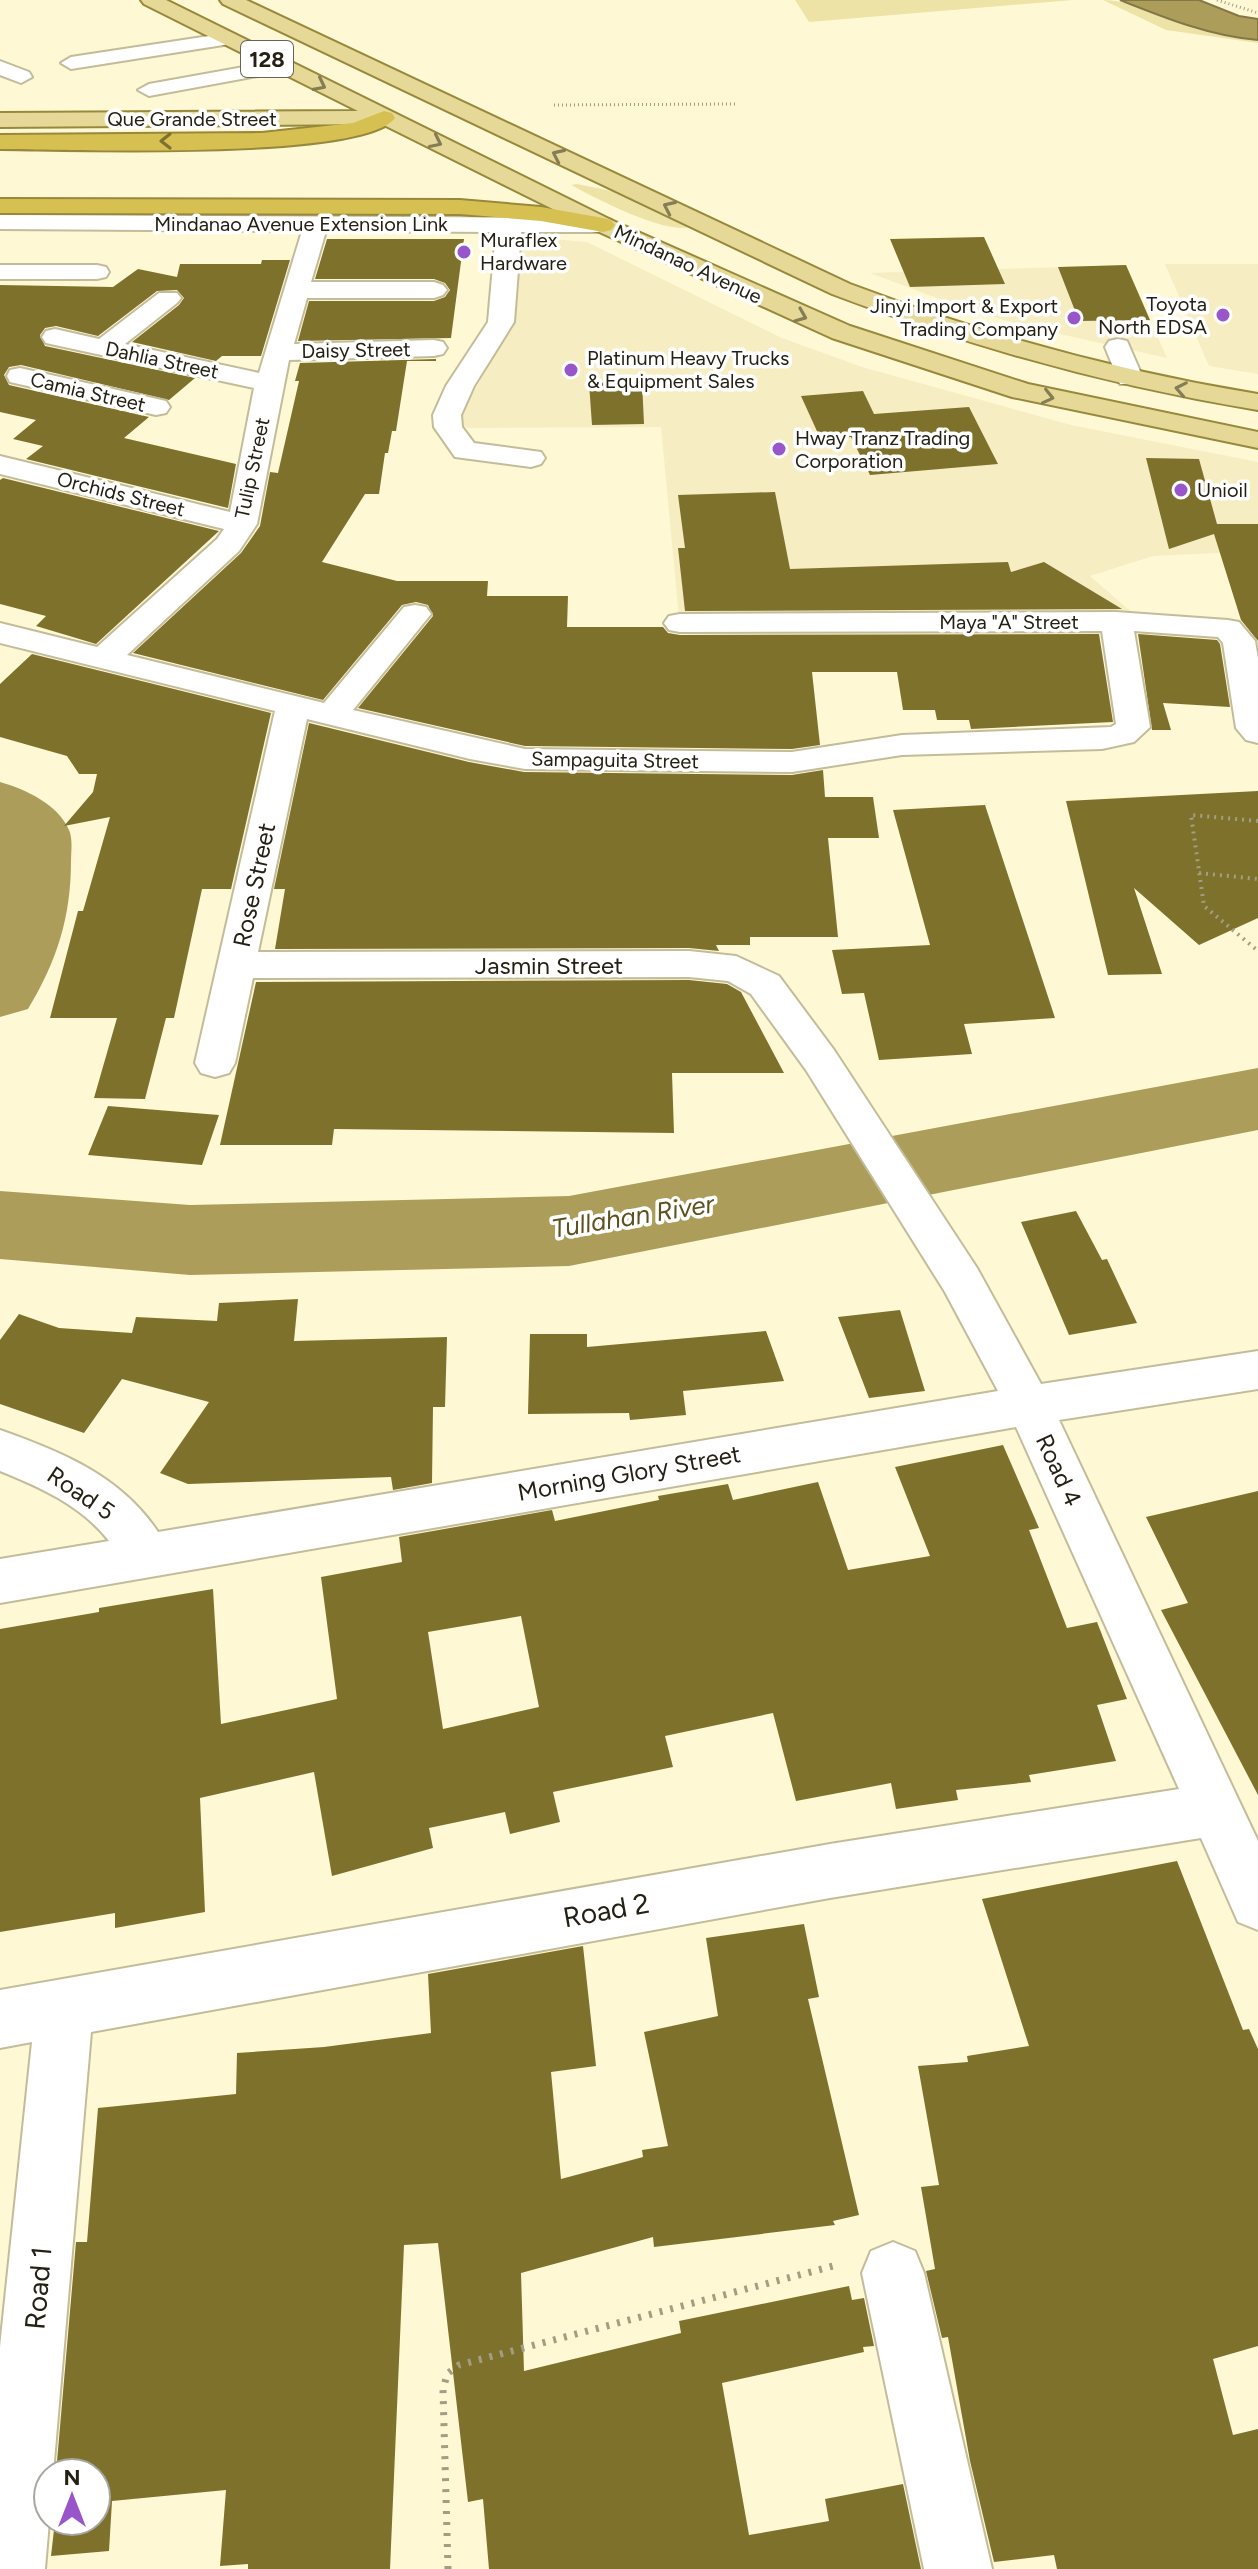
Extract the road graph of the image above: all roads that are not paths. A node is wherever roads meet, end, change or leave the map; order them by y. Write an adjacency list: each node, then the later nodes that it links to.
1 (151, 0): 3 (main road, Mindanao Avenue / 128)
2 (230, 0): 9 (main road, Mindanao Avenue / 128)
3 (229, 39): 4 (street); 5 (main road, Mindanao Avenue / 128)
4 (71, 63)
5 (283, 66): 8 (street); 10 (main road, Mindanao Avenue / 128, one-way to 10)
6 (0, 67): 7 (street)
7 (21, 77)
8 (149, 90)
9 (441, 100): 10 (main road); 20 (main road, Mindanao Avenue / 128, one-way to 9)
10 (384, 118): 11 (main road, Que Grande Street); 12 (highway, one-way to 12); 17 (main road, Mindanao Avenue / 128, one-way to 17)
11 (0, 120)
12 (0, 142)
13 (0, 206): 17 (highway)
14 (0, 222): 15 (street, Mindanao Avenue Extension Link)
15 (316, 224): 16 (street, Mindanao Avenue Extension Link); 21 (street, Tulip Street)
16 (509, 225): 17 (street, Mindanao Avenue Extension Link); 36 (street)
17 (603, 225): 20 (main road); 35 (main road, Mindanao Avenue / 128, one-way to 35)
18 (0, 272): 19 (street)
19 (97, 272)
20 (841, 289): 30 (main road, Mindanao Avenue / 128)
21 (297, 290): 22 (street); 28 (street, Tulip Street)
22 (434, 290)
23 (168, 298): 27 (street)
24 (55, 337): 27 (street, Dahlia Street)
25 (1118, 347): 30 (street)
26 (434, 348): 28 (street, Daisy Street)
27 (114, 350): 31 (street, Dahlia Street); 32 (street)
28 (279, 352): 31 (street, Tulip Street)
29 (20, 376): 32 (street, Camia Street)
30 (1130, 378): 33 (main road, Mindanao Avenue / 128, one-way to 30)
31 (269, 383): 38 (street, Tulip Street)
32 (79, 390): 34 (street, Camia Street)
33 (1258, 402)
34 (156, 407)
35 (1258, 440)
36 (531, 458)
37 (0, 465): 38 (street, Orchids Street)
38 (242, 524): 43 (street, Tulip Street)
39 (415, 614): 45 (street)
40 (1116, 621): 41 (street, Maya "A" Street); 45 (street, Sampaguita Street); 46 (street, Maya "A" Street)
41 (680, 623)
42 (0, 633): 43 (street, Sampaguita Street)
43 (102, 660): 44 (street, Sampaguita Street)
44 (293, 706): 45 (street, Sampaguita Street); 47 (street, Rose Street)
45 (331, 715)
46 (1258, 733)
47 (237, 965): 48 (street, Jasmin Street); 49 (street, Rose Street)
48 (820, 1060): 51 (street, Road 4)
49 (215, 1063)
50 (1258, 1370): 51 (street, Morning Glory Street)
51 (1029, 1405): 53 (street, Morning Glory Street); 55 (street, Road 4)
52 (0, 1450): 53 (street, Road 5)
53 (146, 1555): 54 (street, Morning Glory Street)
54 (0, 1581)
55 (1214, 1810): 56 (street, Road 4); 57 (street, Road 2)
56 (1258, 1902)
57 (64, 2008): 58 (street, Road 2); 60 (street, Road 1)
58 (0, 2019)
59 (893, 2273): 61 (street)
60 (11, 2569)
61 (958, 2569)

